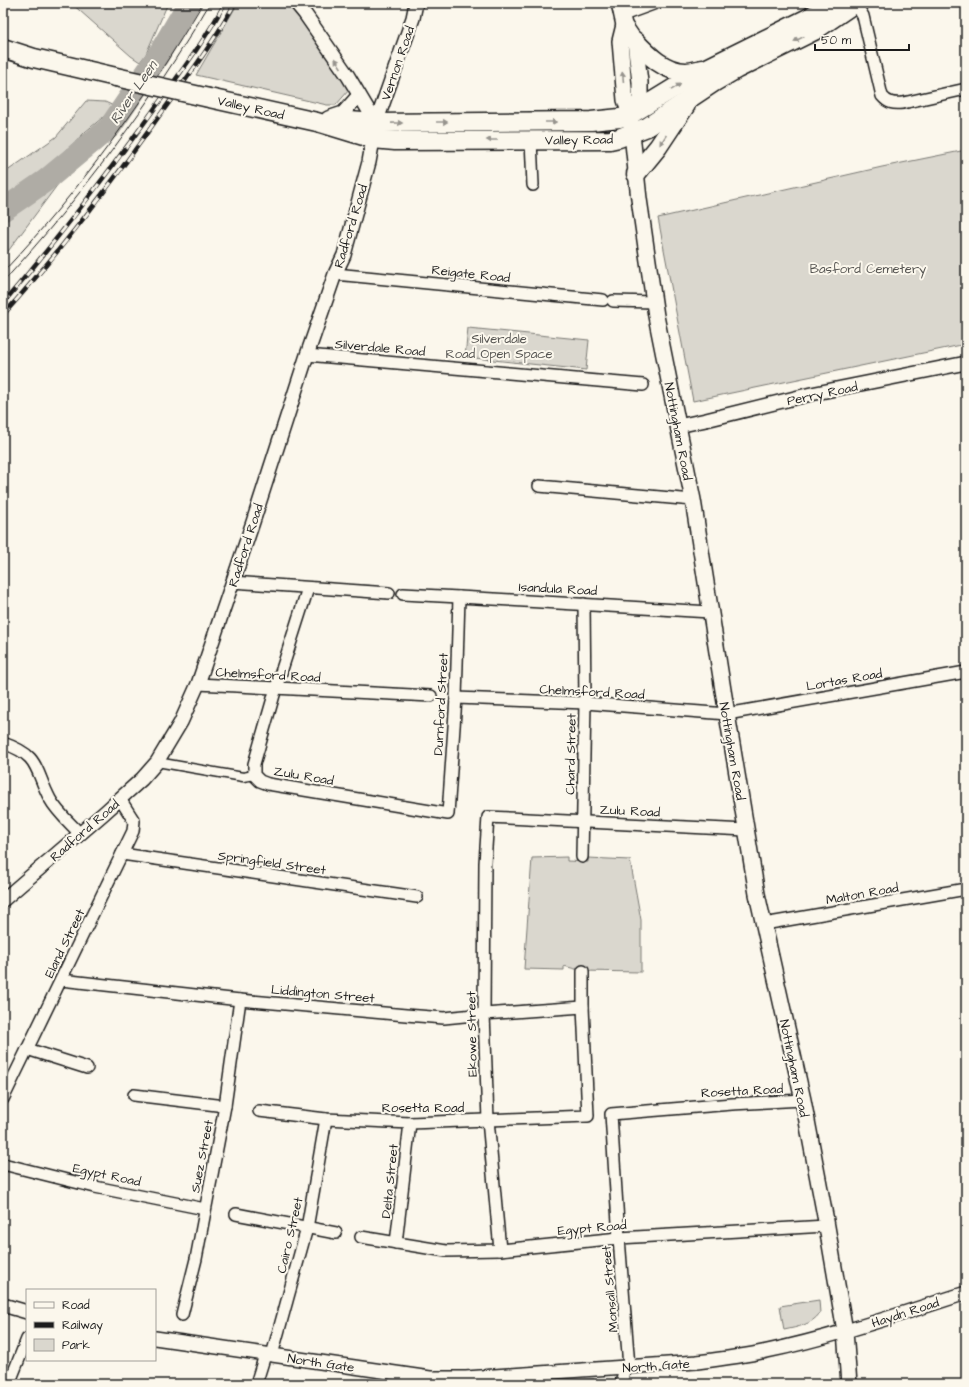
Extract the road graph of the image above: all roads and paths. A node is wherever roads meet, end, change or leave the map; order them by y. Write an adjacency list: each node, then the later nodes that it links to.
1 (296, 3): 13 (street, one-way to 1)
2 (416, 3): 17 (street, Vernon Road)
3 (656, 3): 6 (street)
4 (832, 3): 11 (highway, Valley Road)
5 (855, 3): 12 (street); 14 (highway, Valley Road, one-way to 14)
6 (622, 14): 7 (main road); 15 (main road, Nottingham Road, one-way to 6)
7 (635, 41): 11 (highway); 15 (main road)
8 (3, 48): 10 (highway)
9 (3, 58): 10 (highway)
10 (34, 58): 16 (highway, Valley Road, bridge)
11 (705, 69): 15 (highway, Valley Road, one-way to 11)
12 (966, 89)
13 (359, 95): 16 (street); 17 (street)
14 (692, 96): 18 (highway, Valley Road); 20 (highway, one-way to 20)
15 (630, 115): 17 (highway, Valley Road, one-way to 15); 18 (main road, Nottingham Road)
16 (317, 122): 17 (highway, Valley Road)
17 (374, 131): 19 (highway, Valley Road, one-way to 17); 22 (street, Radford Road)
18 (632, 133): 19 (highway, Valley Road); 20 (main road, Nottingham Road)
19 (531, 140): 21 (street)
20 (636, 174): 23 (main road, Nottingham Road)
21 (533, 185)
22 (336, 274): 23 (street, Reigate Road); 24 (street, Radford Road)
23 (654, 302): 27 (main road, Nottingham Road)
24 (307, 355): 26 (street, Silverdale Road); 30 (street, Radford Road)
25 (966, 363): 27 (street, Perry Road)
26 (643, 385)
27 (678, 426): 29 (main road, Nottingham Road)
28 (539, 486): 29 (street)
29 (693, 500): 36 (main road, Nottingham Road)
30 (232, 582): 31 (street); 38 (street, Radford Road)
31 (308, 588): 32 (street); 39 (street)
32 (389, 593)
33 (403, 594): 34 (street, Isandula Road)
34 (459, 597): 35 (street, Isandula Road); 41 (street, Durnford Street)
35 (584, 604): 36 (street, Isandula Road); 42 (street, Chard Street)
36 (710, 612): 43 (main road, Nottingham Road)
37 (966, 672): 43 (street, Lortas Road)
38 (198, 684): 39 (street, Chelmsford Road); 45 (street, Radford Road)
39 (276, 688): 40 (street, Chelmsford Road); 46 (street)
40 (431, 696)
41 (456, 698): 42 (street, Chelmsford Road); 48 (street, Durnford Street)
42 (585, 703): 43 (street, Chelmsford Road); 50 (street, Chard Street)
43 (727, 714): 51 (main road, Nottingham Road)
44 (3, 743): 52 (street)
45 (157, 762): 46 (street, Zulu Road); 47 (street, Radford Road)
46 (254, 775): 48 (street, Zulu Road)
47 (120, 799): 52 (street, Radford Road); 53 (street, Eland Street)
48 (448, 814)
49 (488, 817): 50 (street, Zulu Road); 63 (street, Ekowe Street)
50 (582, 821): 51 (street, Zulu Road); 54 (street, Chard Street)
51 (746, 830): 58 (main road, Nottingham Road)
52 (80, 834): 57 (street, Radford Road)
53 (122, 854): 56 (street, Springfield Street); 60 (street, Eland Street)
54 (582, 857)
55 (966, 889): 58 (street, Malton Road)
56 (417, 898)
57 (3, 900)
58 (764, 924): 68 (main road, Nottingham Road)
59 (583, 971): 62 (street)
60 (62, 980): 61 (street, Liddington Street); 64 (street, Eland Street)
61 (240, 1000): 63 (street, Liddington Street); 69 (street, Suez Street)
62 (583, 1007): 63 (street, Liddington Street); 73 (street, Rosetta Road)
63 (484, 1014): 73 (street, Ekowe Street)
64 (27, 1049): 65 (street); 67 (street, Eland Street)
65 (87, 1068)
66 (134, 1095): 69 (street)
67 (3, 1099)
68 (803, 1100): 71 (street, Rosetta Road); 78 (main road, Nottingham Road)
69 (225, 1106): 76 (street, Suez Street)
70 (260, 1111): 72 (street, Rosetta Road)
71 (611, 1114): 82 (street, Monsall Street)
72 (326, 1119): 74 (street, Rosetta Road); 79 (street, Cairo Street)
73 (488, 1120): 74 (street, Rosetta Road); 84 (street, Ekowe Street)
74 (410, 1123): 83 (street, Delta Street)
75 (3, 1164): 76 (street, Egypt Road)
76 (205, 1209): 88 (street, Suez Street)
77 (236, 1214): 79 (street)
78 (826, 1226): 82 (street, Egypt Road); 89 (main road, Nottingham Road)
79 (307, 1228): 80 (street); 92 (street, Cairo Street)
80 (336, 1232)
81 (361, 1237): 83 (street, Egypt Road)
82 (619, 1238): 84 (street, Egypt Road); 93 (street, Monsall Street)
83 (396, 1243): 84 (street, Egypt Road)
84 (500, 1250)
85 (966, 1293): 89 (street, Haydn Road)
86 (3, 1305): 87 (street)
87 (26, 1312)
88 (182, 1315)
89 (845, 1331): 93 (street, North Gate); 99 (main road, Nottingham Road)
90 (156, 1338): 92 (street, North Gate)
91 (26, 1342): 96 (street)
92 (268, 1355): 95 (street, North Gate); 97 (street, Cairo Street)
93 (627, 1367): 94 (street, North Gate); 98 (street, Monsall Street)
94 (492, 1380): 95 (street, North Gate)
95 (430, 1381)
96 (9, 1384)
97 (256, 1384)
98 (621, 1384)
99 (849, 1384)

